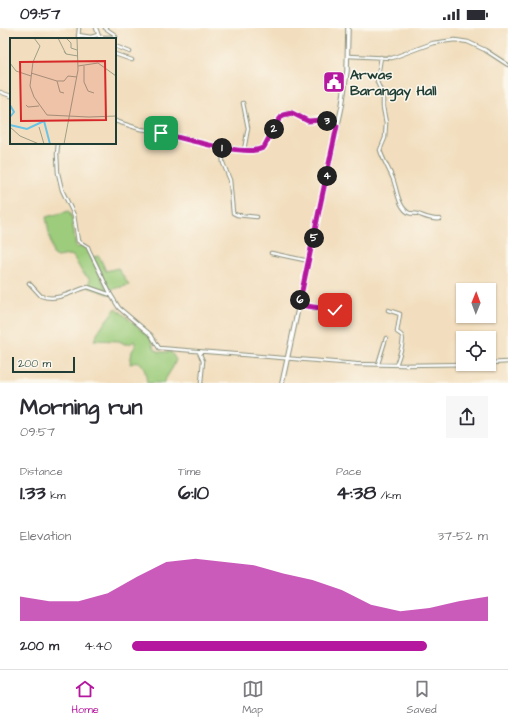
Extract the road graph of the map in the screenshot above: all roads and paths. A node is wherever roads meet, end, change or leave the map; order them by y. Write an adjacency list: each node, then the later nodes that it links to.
1 (79, 28): 5 (street)
2 (96, 28): 6 (street)
3 (105, 28): 6 (street)
4 (348, 28): 10 (main road)
5 (78, 35): 6 (street)
6 (99, 37)
7 (116, 46): 8 (street)
8 (130, 52)
9 (116, 54): 12 (street)
10 (348, 56): 11 (street); 18 (main road)
11 (381, 57): 13 (street); 23 (street)
12 (132, 60)
13 (508, 65)
14 (0, 92): 15 (street)
15 (10, 96)
16 (243, 103): 21 (street)
17 (116, 121): 20 (street)
18 (337, 126): 21 (street); 25 (main road)
19 (58, 144): 27 (street)
20 (222, 148): 21 (street); 22 (street)
21 (244, 150)
22 (257, 217)
23 (440, 219)
24 (271, 253): 25 (street)
25 (309, 261): 28 (main road)
26 (29, 283): 27 (street)
27 (111, 295): 32 (street)
28 (299, 305): 30 (street); 33 (main road)
29 (388, 310): 38 (street)
30 (344, 312)
31 (386, 338): 36 (street)
32 (199, 352): 33 (street); 39 (street)
33 (287, 358): 36 (street); 40 (main road)
34 (508, 362): 35 (street)
35 (496, 363)
36 (378, 364): 38 (street)
37 (456, 364): 38 (street)
38 (396, 365)
39 (201, 383)
40 (282, 383)

